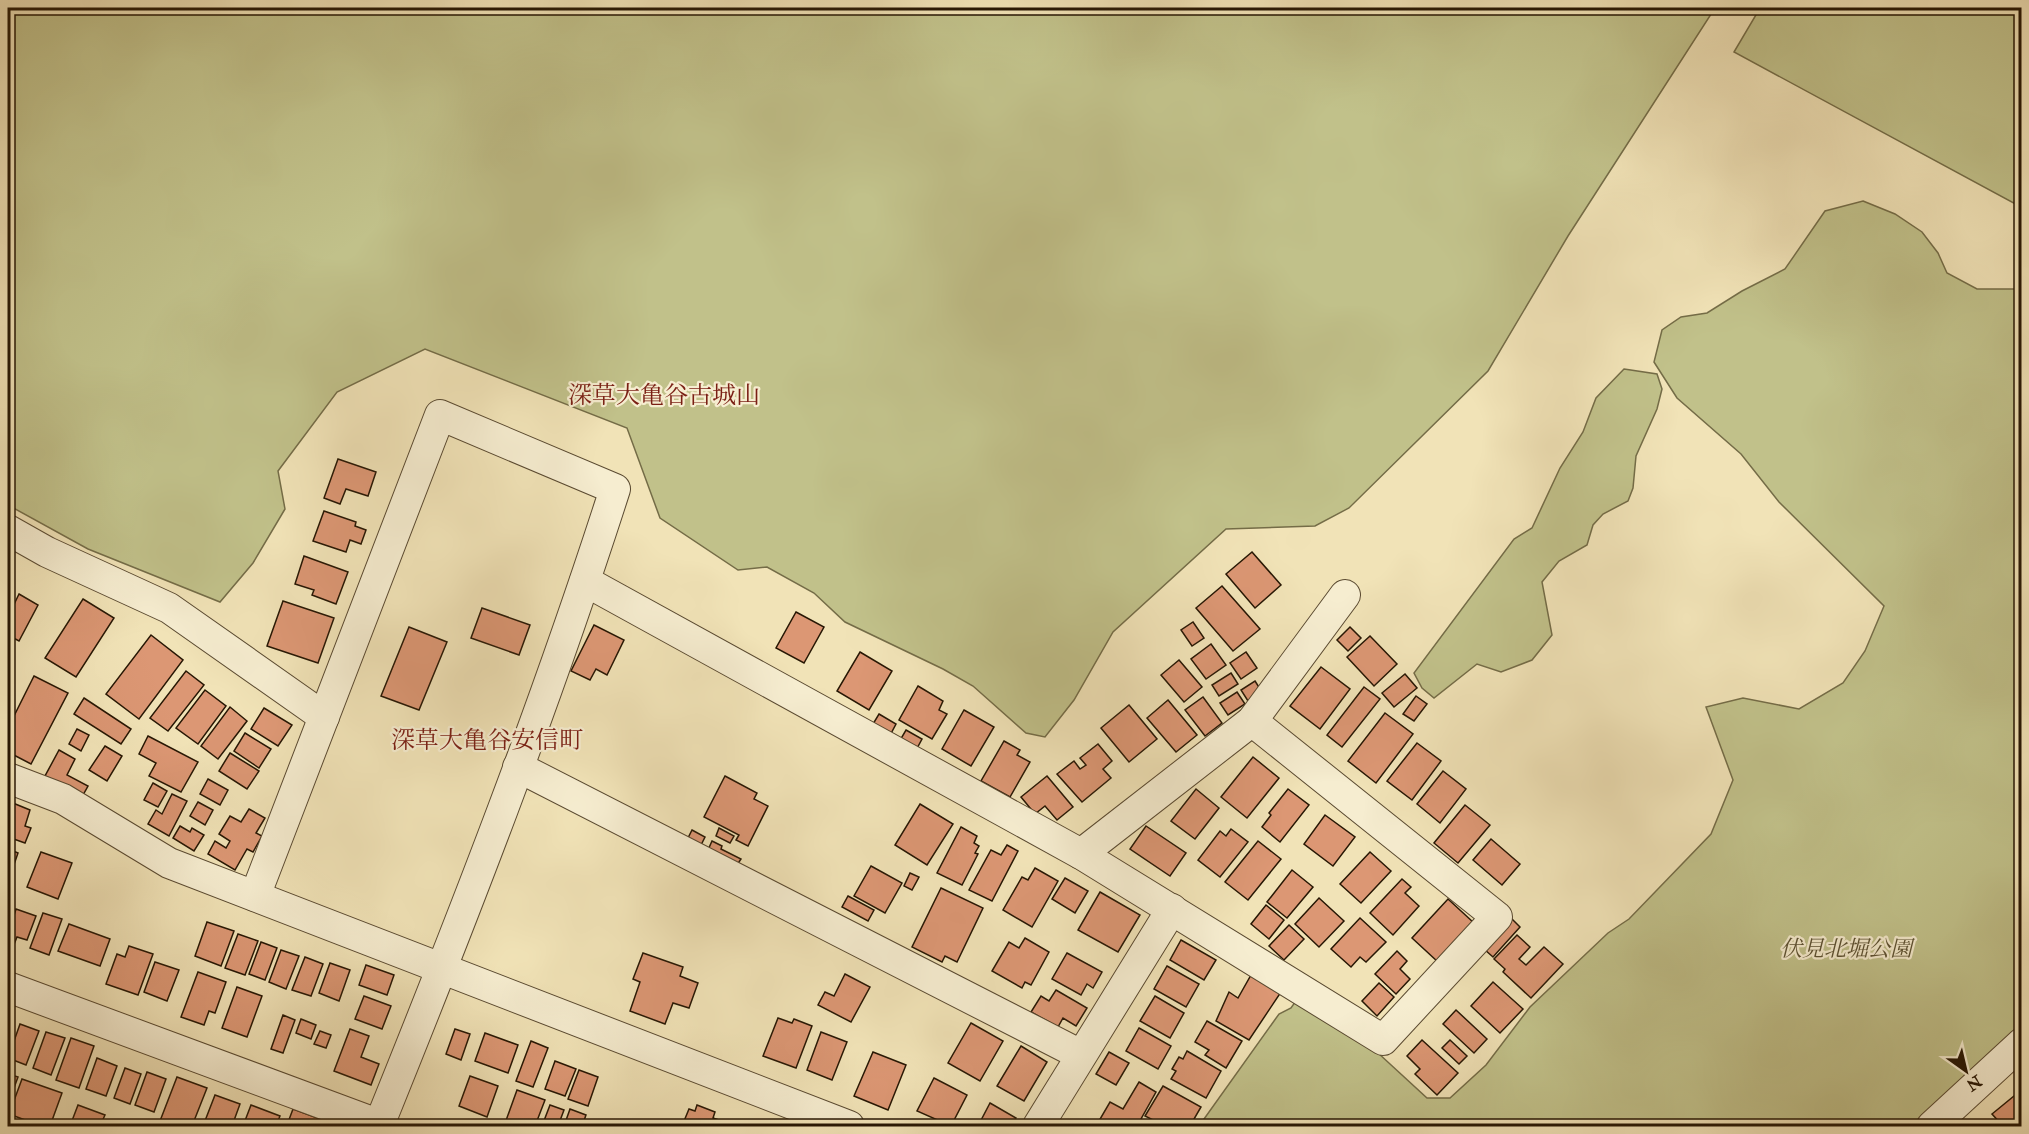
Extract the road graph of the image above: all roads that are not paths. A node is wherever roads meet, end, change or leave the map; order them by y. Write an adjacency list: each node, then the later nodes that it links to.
1 (8, 530): 4 (street)
2 (585, 582): 4 (street); 6 (street); 8 (street)
3 (1345, 595): 5 (street)
4 (324, 717): 9 (street)
5 (1252, 721): 8 (street); 10 (street)
6 (518, 766): 11 (street); 14 (street)
7 (8, 778): 9 (street)
8 (1082, 854): 10 (street)
9 (255, 896): 11 (street)
10 (1172, 909): 14 (street)
11 (442, 969): 15 (street); 16 (street)
12 (8, 987): 15 (street)
13 (2022, 1043): 18 (street)
14 (1081, 1055): 17 (street)
15 (381, 1126)
16 (849, 1126)
17 (1038, 1126)
18 (1932, 1126)

